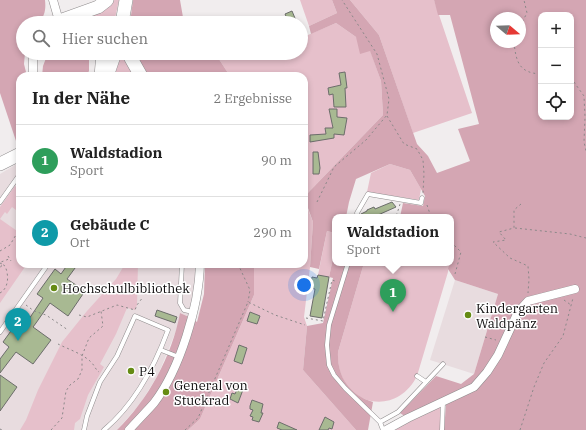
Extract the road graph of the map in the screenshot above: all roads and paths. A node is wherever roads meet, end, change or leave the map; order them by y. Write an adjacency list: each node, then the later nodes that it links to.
1 (53, 0): 7 (street)
2 (107, 0): 8 (main road)
3 (126, 0): 9 (main road)
4 (342, 0): 21 (path)
5 (524, 0): 6 (path)
6 (526, 12)
7 (59, 16)
8 (76, 16)
9 (123, 16)
10 (514, 48): 19 (path)
11 (33, 60): 15 (street)
12 (102, 60): 16 (main road)
13 (113, 60): 17 (main road)
14 (132, 60): 18 (main road)
15 (34, 72)
16 (101, 72)
17 (108, 72)
18 (139, 72)
19 (538, 74)
20 (574, 82): 22 (path)
21 (387, 115): 26 (path); 28 (path)
22 (586, 151)
23 (16, 156): 24 (main road)
24 (0, 164)
25 (16, 180): 27 (lane)
26 (422, 198): 31 (lane); 33 (path)
27 (0, 202)
28 (317, 202)
29 (521, 204): 34 (path)
30 (399, 209): 32 (path)
31 (357, 214)
32 (398, 214)
33 (430, 214)
34 (514, 228): 36 (path); 54 (path)
35 (16, 235): 38 (path)
36 (586, 238)
37 (454, 245): 49 (path)
38 (0, 251)
39 (8, 256): 40 (path)
40 (9, 258): 41 (path); 42 (path)
41 (11, 261)
42 (1, 264): 48 (path); 52 (path)
43 (347, 266): 75 (lane)
44 (45, 268): 55 (lane)
45 (182, 268): 58 (lane)
46 (200, 268): 58 (street)
47 (240, 268): 56 (path)
48 (0, 269)
49 (455, 274)
50 (332, 280): 60 (path)
51 (575, 289): 54 (street); 83 (path)
52 (0, 294)
53 (143, 297): 57 (path)
54 (528, 301): 65 (street)
55 (21, 302): 62 (path); 63 (lane)
56 (248, 302): 61 (path); 80 (path)
57 (101, 311): 59 (path); 68 (path)
58 (193, 312): 69 (street)
59 (79, 315)
60 (306, 318)
61 (305, 325)
62 (68, 330)
63 (0, 332)
64 (485, 337): 65 (path)
65 (504, 343): 74 (street)
66 (58, 344): 68 (path)
67 (161, 350): 69 (lane); 71 (lane); 78 (lane)
68 (82, 356): 71 (path); 76 (path)
69 (179, 356): 79 (street)
70 (443, 364): 73 (lane)
71 (105, 375): 77 (lane)
72 (417, 376): 73 (lane)
73 (426, 382): 75 (lane)
74 (443, 402): 81 (street); 82 (lane)
75 (380, 422): 81 (lane)
76 (50, 430)
77 (84, 430)
78 (104, 430)
79 (129, 430)
80 (186, 430)
81 (384, 430)
82 (442, 430)
83 (520, 430)

